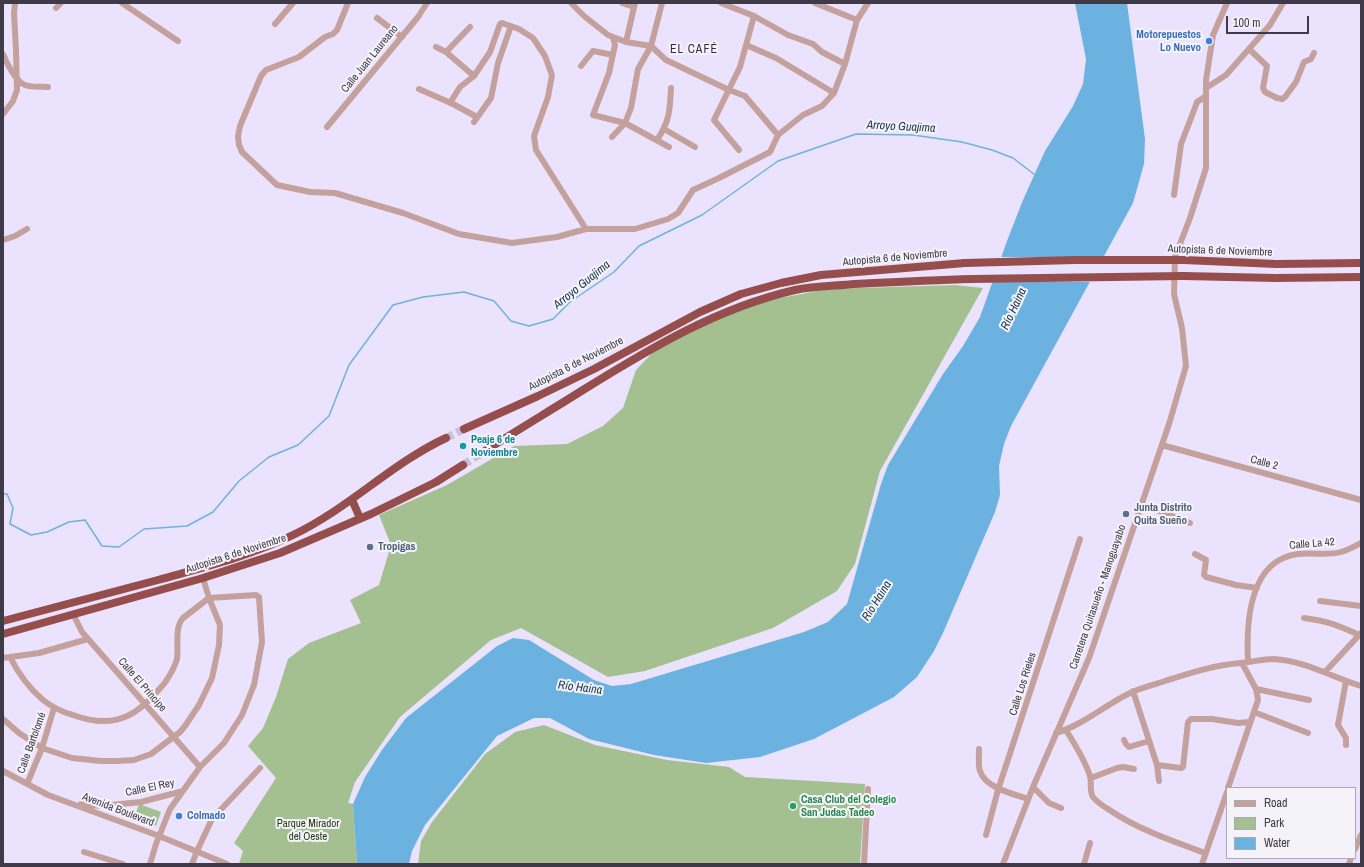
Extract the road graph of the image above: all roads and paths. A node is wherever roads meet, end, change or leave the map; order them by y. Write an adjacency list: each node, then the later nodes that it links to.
1 (15, 3): 38 (street)
2 (61, 3): 16 (street)
3 (122, 3): 25 (street)
4 (348, 3): 59 (street)
5 (427, 3): 23 (street, Calle Juan Laureano)
6 (571, 3): 24 (street)
7 (622, 3): 15 (street)
8 (662, 3): 28 (street)
9 (721, 3): 17 (street)
10 (815, 3): 19 (street)
11 (868, 3): 19 (street)
12 (1227, 3): 42 (street, Carretera Quitasueño - Manoguayabo)
13 (1283, 3): 30 (street)
14 (290, 4): 20 (street)
15 (635, 5): 26 (street)
16 (56, 8)
17 (754, 16): 27 (street); 35 (street)
18 (377, 18): 23 (street)
19 (857, 20): 35 (street)
20 (275, 24)
21 (511, 26): 37 (street); 46 (street); 59 (street)
22 (470, 27): 31 (street)
23 (402, 37): 49 (street, Calle Juan Laureano)
24 (613, 37): 26 (street); 34 (street)
25 (178, 41)
26 (626, 42): 28 (street)
27 (746, 45): 43 (street); 44 (street)
28 (651, 46): 43 (street); 48 (street)
29 (436, 47): 31 (street)
30 (1249, 49): 32 (street); 42 (street)
31 (446, 52): 37 (street)
32 (1314, 53)
33 (3, 54): 38 (street)
34 (613, 55): 36 (street); 48 (street)
35 (845, 64): 44 (street)
36 (581, 66)
37 (474, 76): 46 (street)
38 (16, 77): 39 (street); 47 (street)
39 (48, 87)
40 (419, 88): 46 (street)
41 (671, 88): 50 (street)
42 (1206, 88): 45 (street, Carretera Quitasueño - Manoguayabo)
43 (729, 90): 51 (street); 56 (street)
44 (834, 93): 51 (street)
45 (1206, 96): 57 (street); 65 (street, Carretera Quitasueño - Manoguayabo)
46 (450, 103)
47 (3, 114)
48 (625, 123): 52 (street); 53 (street)
49 (327, 127)
50 (664, 130): 53 (street); 55 (street)
51 (778, 135): 59 (street)
52 (612, 137)
53 (657, 140): 54 (street)
54 (669, 147)
55 (695, 147)
56 (739, 150)
57 (1174, 195)
58 (27, 229): 60 (street)
59 (586, 229)
60 (3, 240)
61 (1361, 263): 63 (highway, Autopista 6 de Noviembre, bridge)
62 (1361, 277): 66 (highway, Autopista 6 de Noviembre, bridge)
63 (464, 429)
64 (446, 438): 68 (highway, Autopista 6 de Noviembre)
65 (1162, 445): 69 (street, Calle 2); 70 (street, Carretera Quitasueño - Manoguayabo)
66 (480, 454)
67 (463, 465): 71 (highway, Autopista 6 de Noviembre)
68 (352, 500): 71 (highway); 83 (highway, Autopista 6 de Noviembre)
69 (1361, 500)
70 (1141, 504): 72 (street); 102 (street, Carretera Quitasueño - Manoguayabo)
71 (360, 518): 76 (highway, Autopista 6 de Noviembre)
72 (1190, 523)
73 (1080, 539): 121 (street, Calle Los Rieles)
74 (1361, 543): 77 (street, Calle La 42)
75 (1195, 554): 77 (street)
76 (203, 578): 78 (street); 81 (highway, Autopista 6 de Noviembre)
77 (1257, 588): 89 (street, Calle La 42)
78 (209, 598): 96 (street); 104 (street); 111 (street)
79 (1320, 601): 80 (street)
80 (1361, 606)
81 (73, 614): 84 (highway, Autopista 6 de Noviembre); 86 (street, Calle El Príncipe)
82 (1304, 618): 85 (street)
83 (3, 621)
84 (3, 634)
85 (1360, 634): 90 (street)
86 (88, 639): 87 (street); 96 (street, Calle El Príncipe)
87 (10, 657): 88 (street); 97 (street)
88 (3, 658)
89 (1245, 663): 90 (street); 93 (street); 94 (street)
90 (1325, 672): 91 (street)
91 (1346, 681): 92 (street); 107 (street)
92 (1361, 686)
93 (1256, 689): 95 (street); 98 (street)
94 (1133, 691): 101 (street); 106 (street)
95 (1309, 700)
96 (145, 705): 97 (street); 104 (street, Calle El Príncipe)
97 (54, 708): 108 (street, Calle Bartolomé)
98 (1254, 712): 100 (street); 103 (street)
99 (3, 719): 108 (street)
100 (1250, 722): 110 (street); 119 (street)
101 (1066, 730): 102 (street); 115 (street)
102 (1056, 733): 118 (street, Carretera Quitasueño - Manoguayabo)
103 (1308, 733)
104 (174, 736): 108 (street); 111 (street, Calle El Príncipe)
105 (1124, 740): 106 (street)
106 (1148, 741): 110 (street)
107 (1346, 745)
108 (42, 748): 117 (street, Calle Bartolomé)
109 (979, 749): 121 (street)
110 (1157, 765): 116 (street)
111 (200, 767): 122 (street)
112 (260, 768): 132 (street)
113 (1134, 769): 115 (street)
114 (3, 771): 117 (street, Avenida Boulevard)
115 (1091, 778): 134 (street)
116 (1159, 781)
117 (27, 784): 125 (street, Avenida Boulevard)
118 (1033, 787): 124 (street, Carretera Quitasueño - Manoguayabo); 126 (street)
119 (1228, 787)
120 (868, 789): 139 (street)
121 (998, 790): 124 (street); 127 (street, Calle Los Rieles)
122 (183, 791): 125 (street, Calle El Rey); 129 (street)
123 (1226, 795): 134 (street)
124 (1028, 800): 140 (street, Carretera Quitasueño - Manoguayabo)
125 (73, 803): 129 (street, Avenida Boulevard)
126 (1061, 808)
127 (986, 835)
128 (1361, 835): 131 (street)
129 (159, 836): 132 (street, Avenida Boulevard); 136 (street)
130 (1090, 843): 141 (street)
131 (1356, 847)
132 (197, 851): 137 (street); 138 (street, Avenida Boulevard)
133 (84, 852): 135 (street)
134 (1205, 854): 142 (street)
135 (123, 864)
136 (150, 864)
137 (192, 864)
138 (227, 864)
139 (864, 864)
140 (1003, 864)
141 (1084, 864)
142 (1202, 864)

